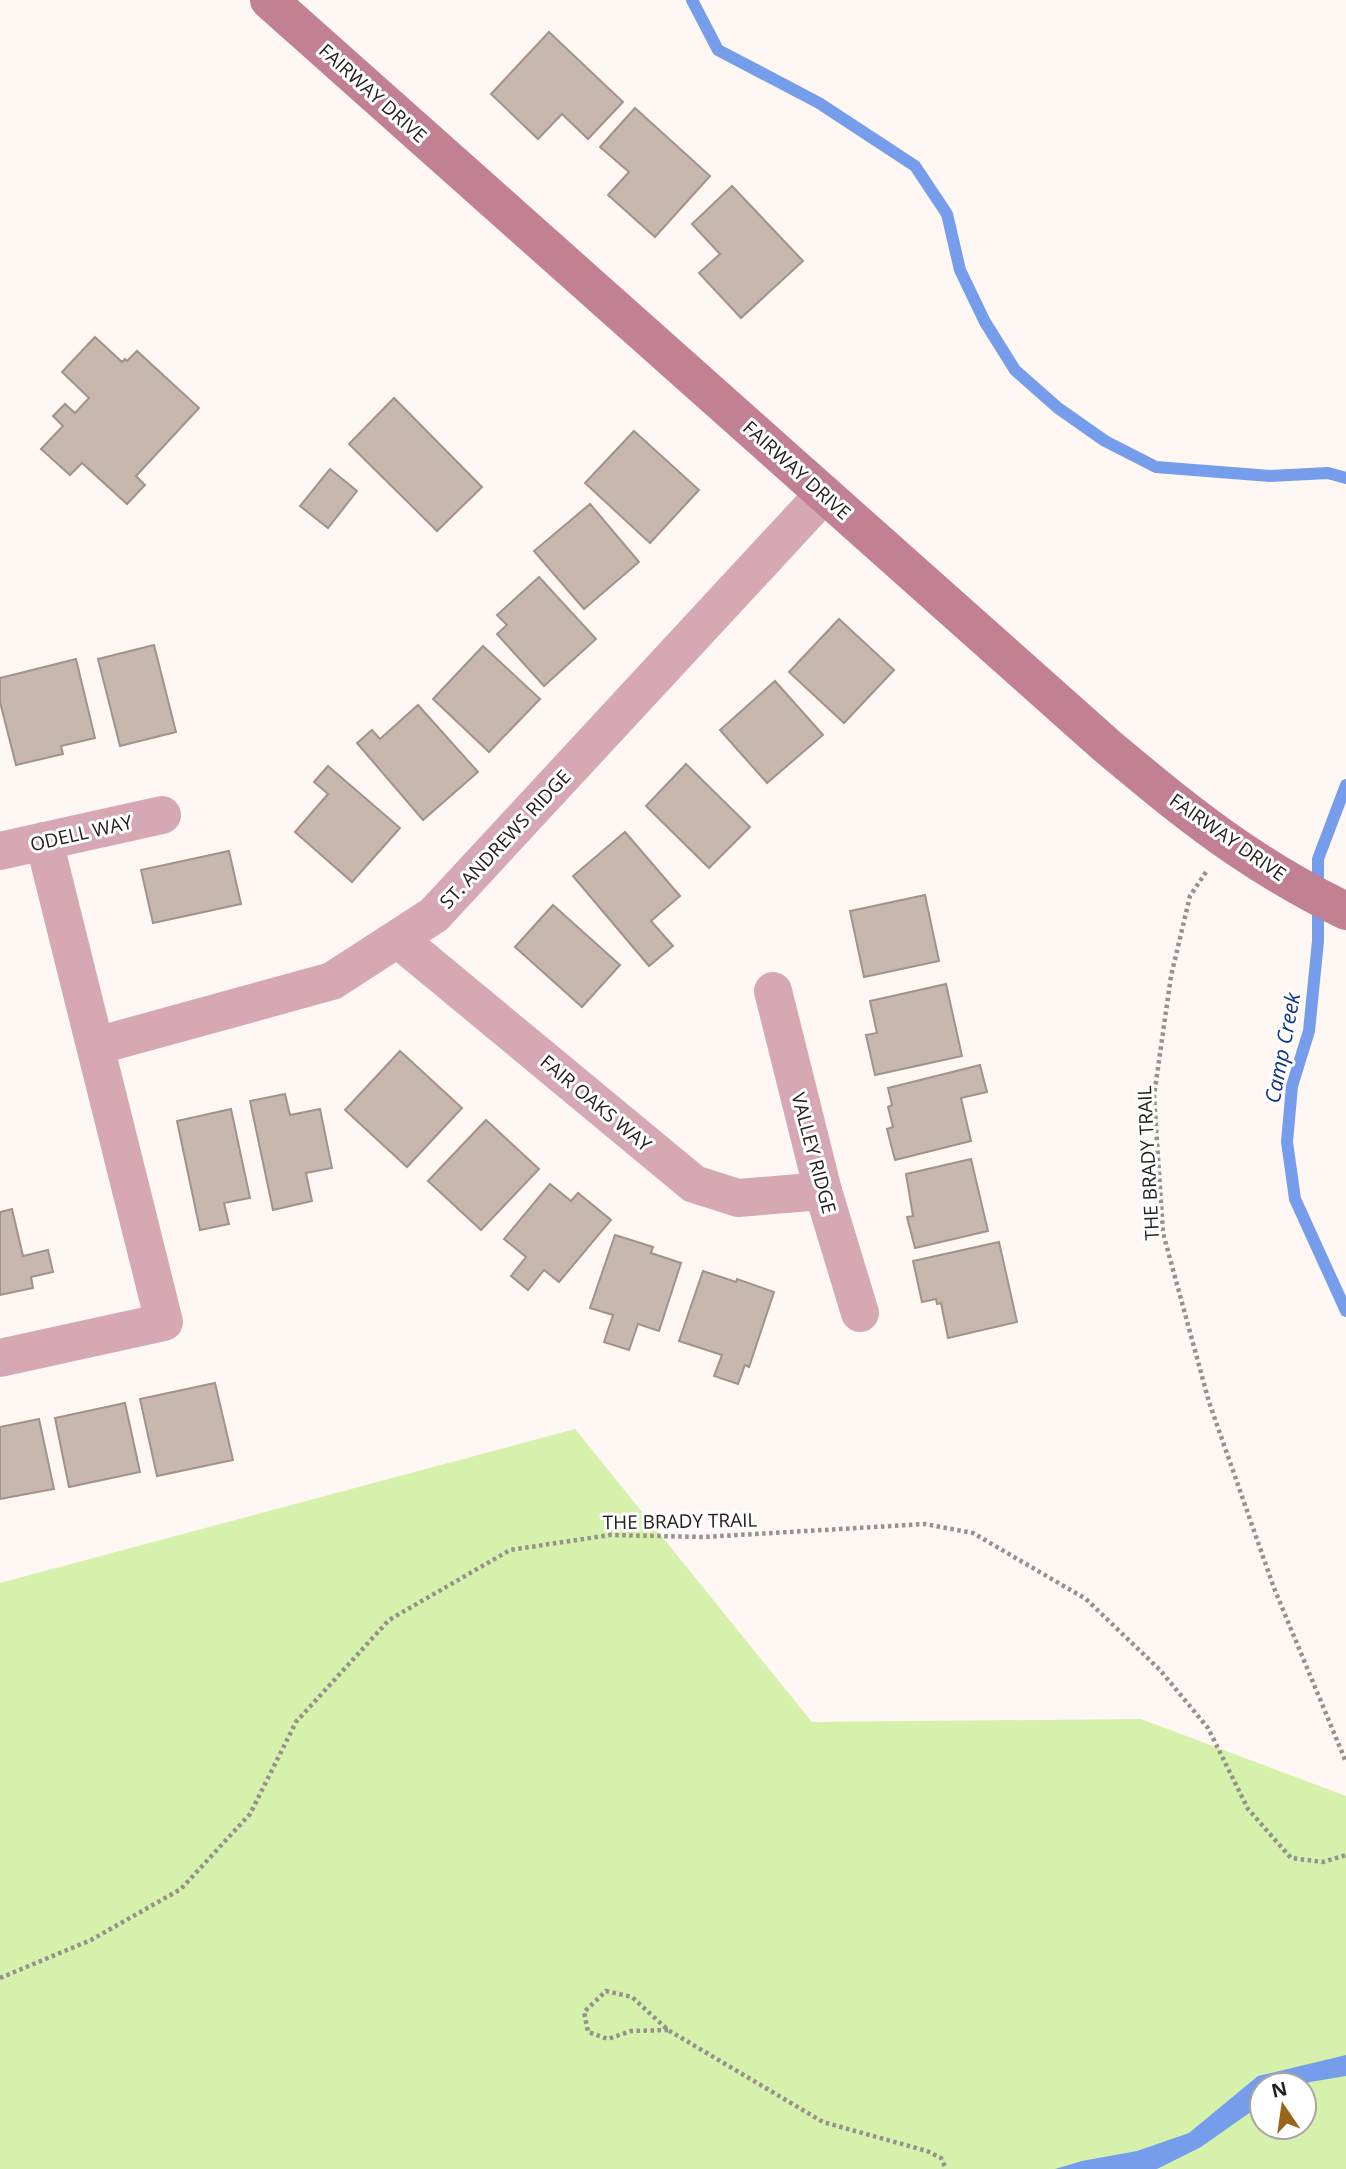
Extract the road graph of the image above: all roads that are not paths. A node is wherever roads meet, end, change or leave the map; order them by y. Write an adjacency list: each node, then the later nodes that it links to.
1 (269, 0): 2 (street, FAIRWAY DRIVE)
2 (824, 494): 6 (street, FAIRWAY DRIVE); 7 (street, ST. ANDREWS RIDGE)
3 (162, 815): 4 (street, ODELL WAY)
4 (44, 841): 5 (street, ODELL WAY); 9 (street)
5 (0, 851)
6 (1346, 911)
7 (398, 939): 9 (street, ST. ANDREWS RIDGE); 10 (street, FAIR OAKS WAY)
8 (773, 992): 10 (street, VALLEY RIDGE)
9 (96, 1046): 12 (street)
10 (823, 1191): 11 (street, VALLEY RIDGE)
11 (860, 1313)
12 (0, 1358)

